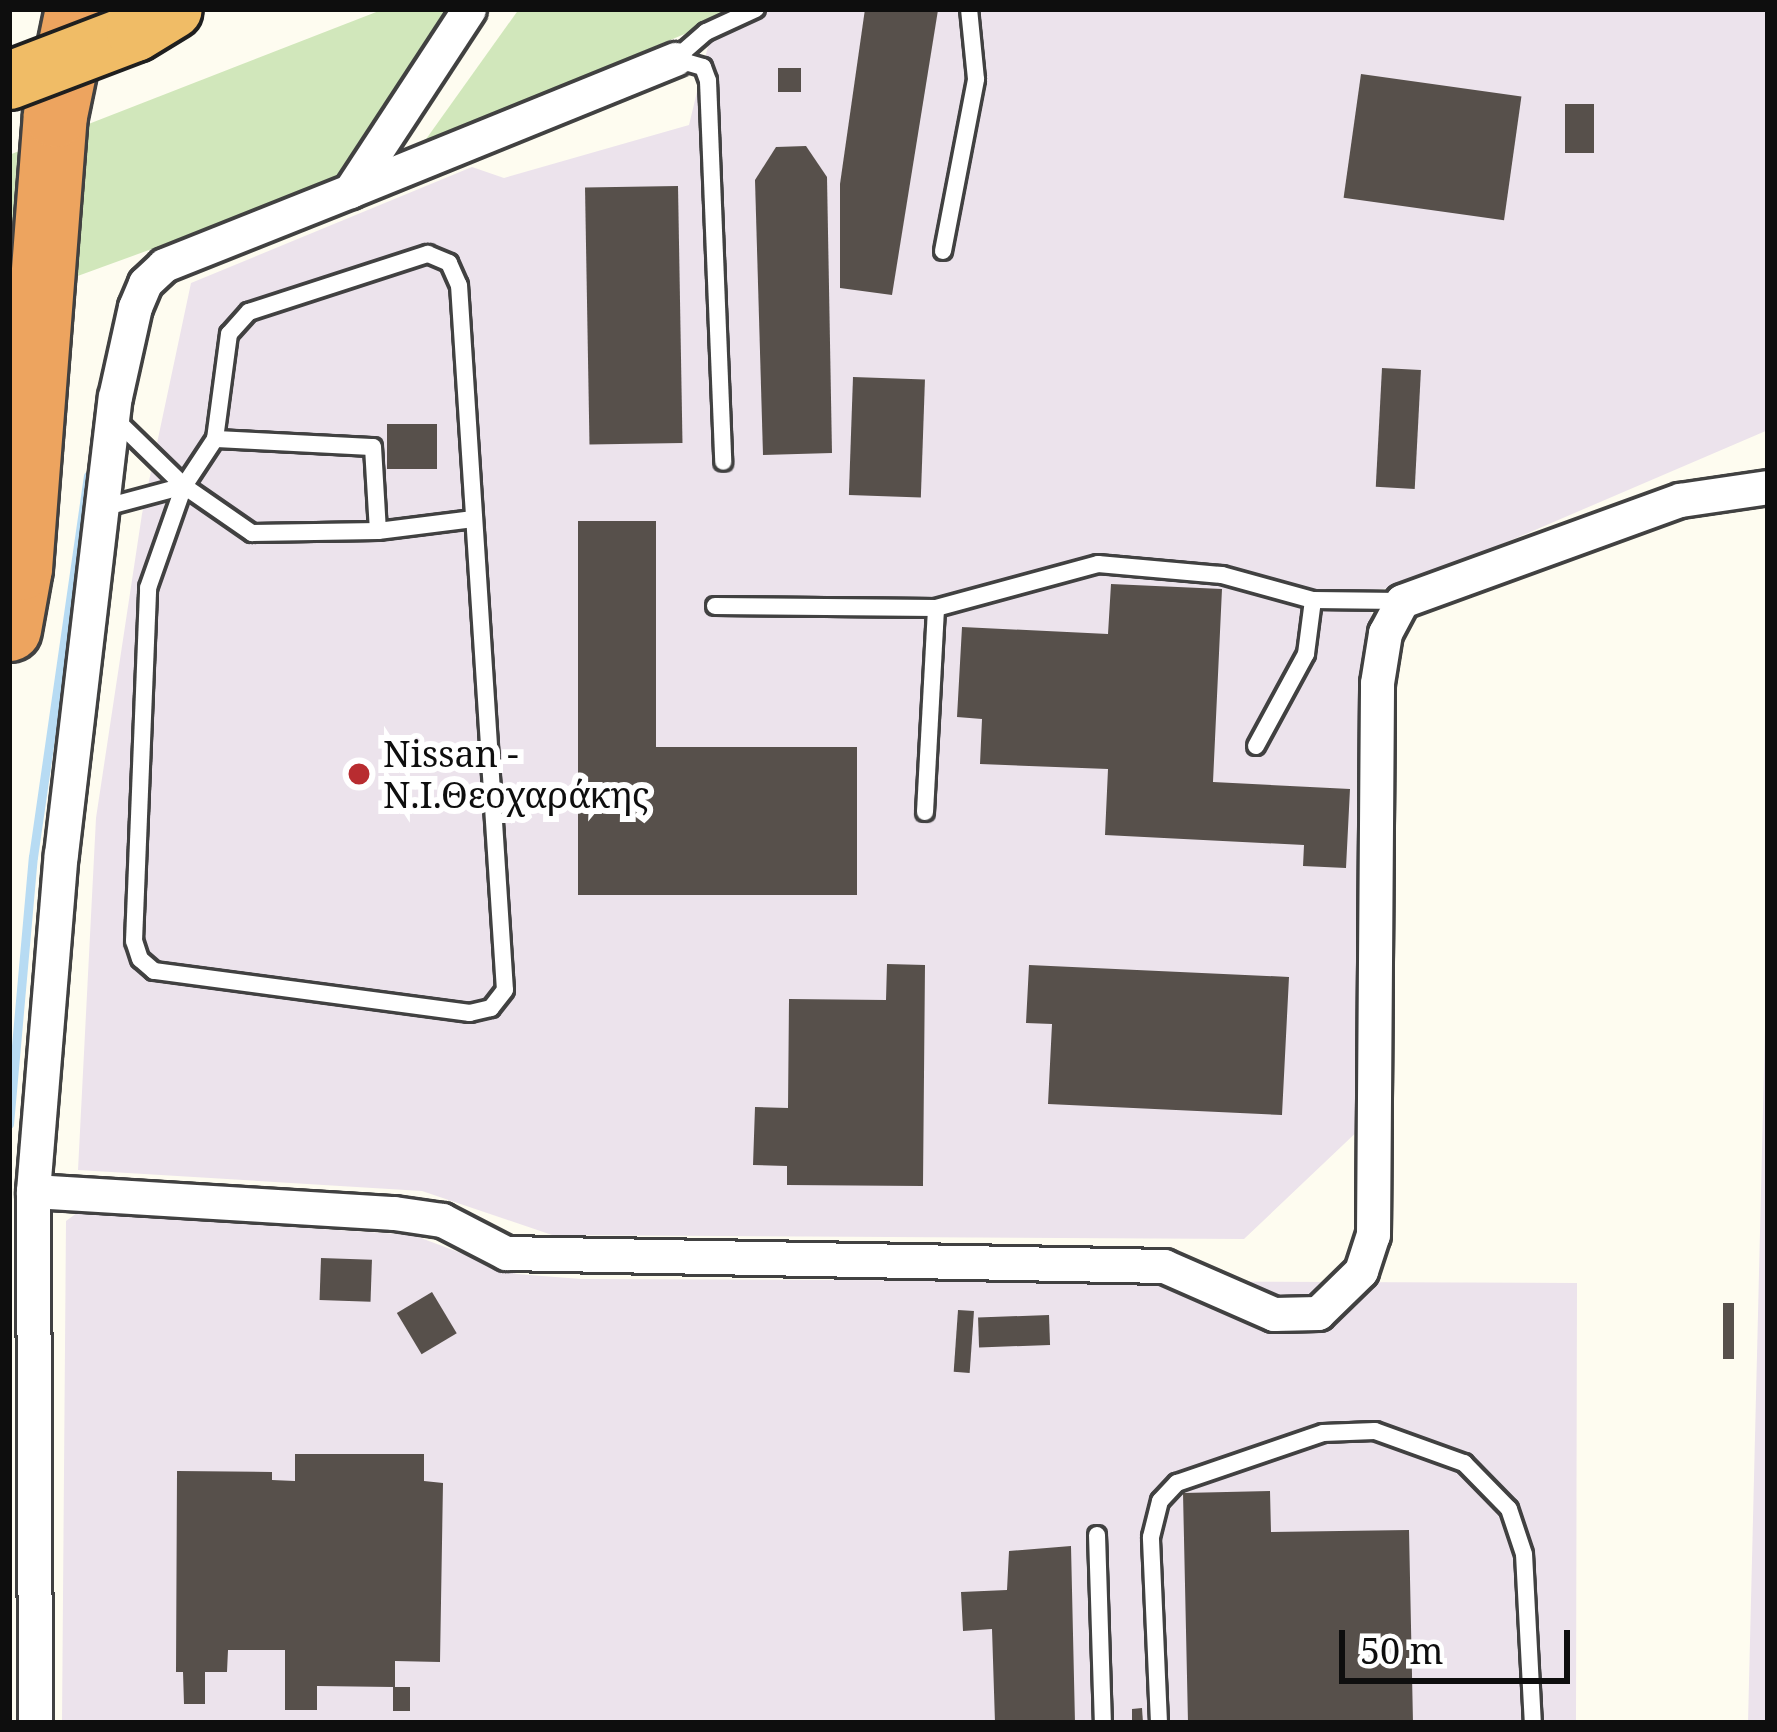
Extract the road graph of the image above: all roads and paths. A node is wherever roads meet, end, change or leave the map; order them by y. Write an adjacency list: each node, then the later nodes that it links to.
1 (77, 9): 22 (highway)
2 (173, 9): 7 (highway, bridge)
3 (469, 9): 8 (street)
4 (756, 9): 6 (lane)
5 (969, 9): 9 (lane)
6 (675, 59): 8 (street); 12 (lane)
7 (9, 80)
8 (350, 191): 10 (street)
9 (943, 251)
10 (113, 417): 13 (lane); 15 (street)
11 (214, 439): 13 (lane); 16 (lane); 17 (lane)
12 (723, 462)
13 (184, 486): 15 (lane); 16 (lane); 17 (lane)
14 (1768, 487): 19 (street)
15 (102, 508): 25 (street)
16 (473, 520): 17 (lane)
17 (378, 531)
18 (1313, 600): 19 (lane); 21 (lane); 23 (lane)
19 (1402, 601): 25 (street)
20 (715, 605): 21 (lane)
21 (936, 608): 24 (lane)
22 (9, 629)
23 (1256, 746)
24 (925, 812)
25 (33, 1191): 27 (street)
26 (1097, 1535): 28 (lane)
27 (35, 1723)
28 (1103, 1723)
29 (1159, 1723): 30 (lane)
30 (1533, 1723)

